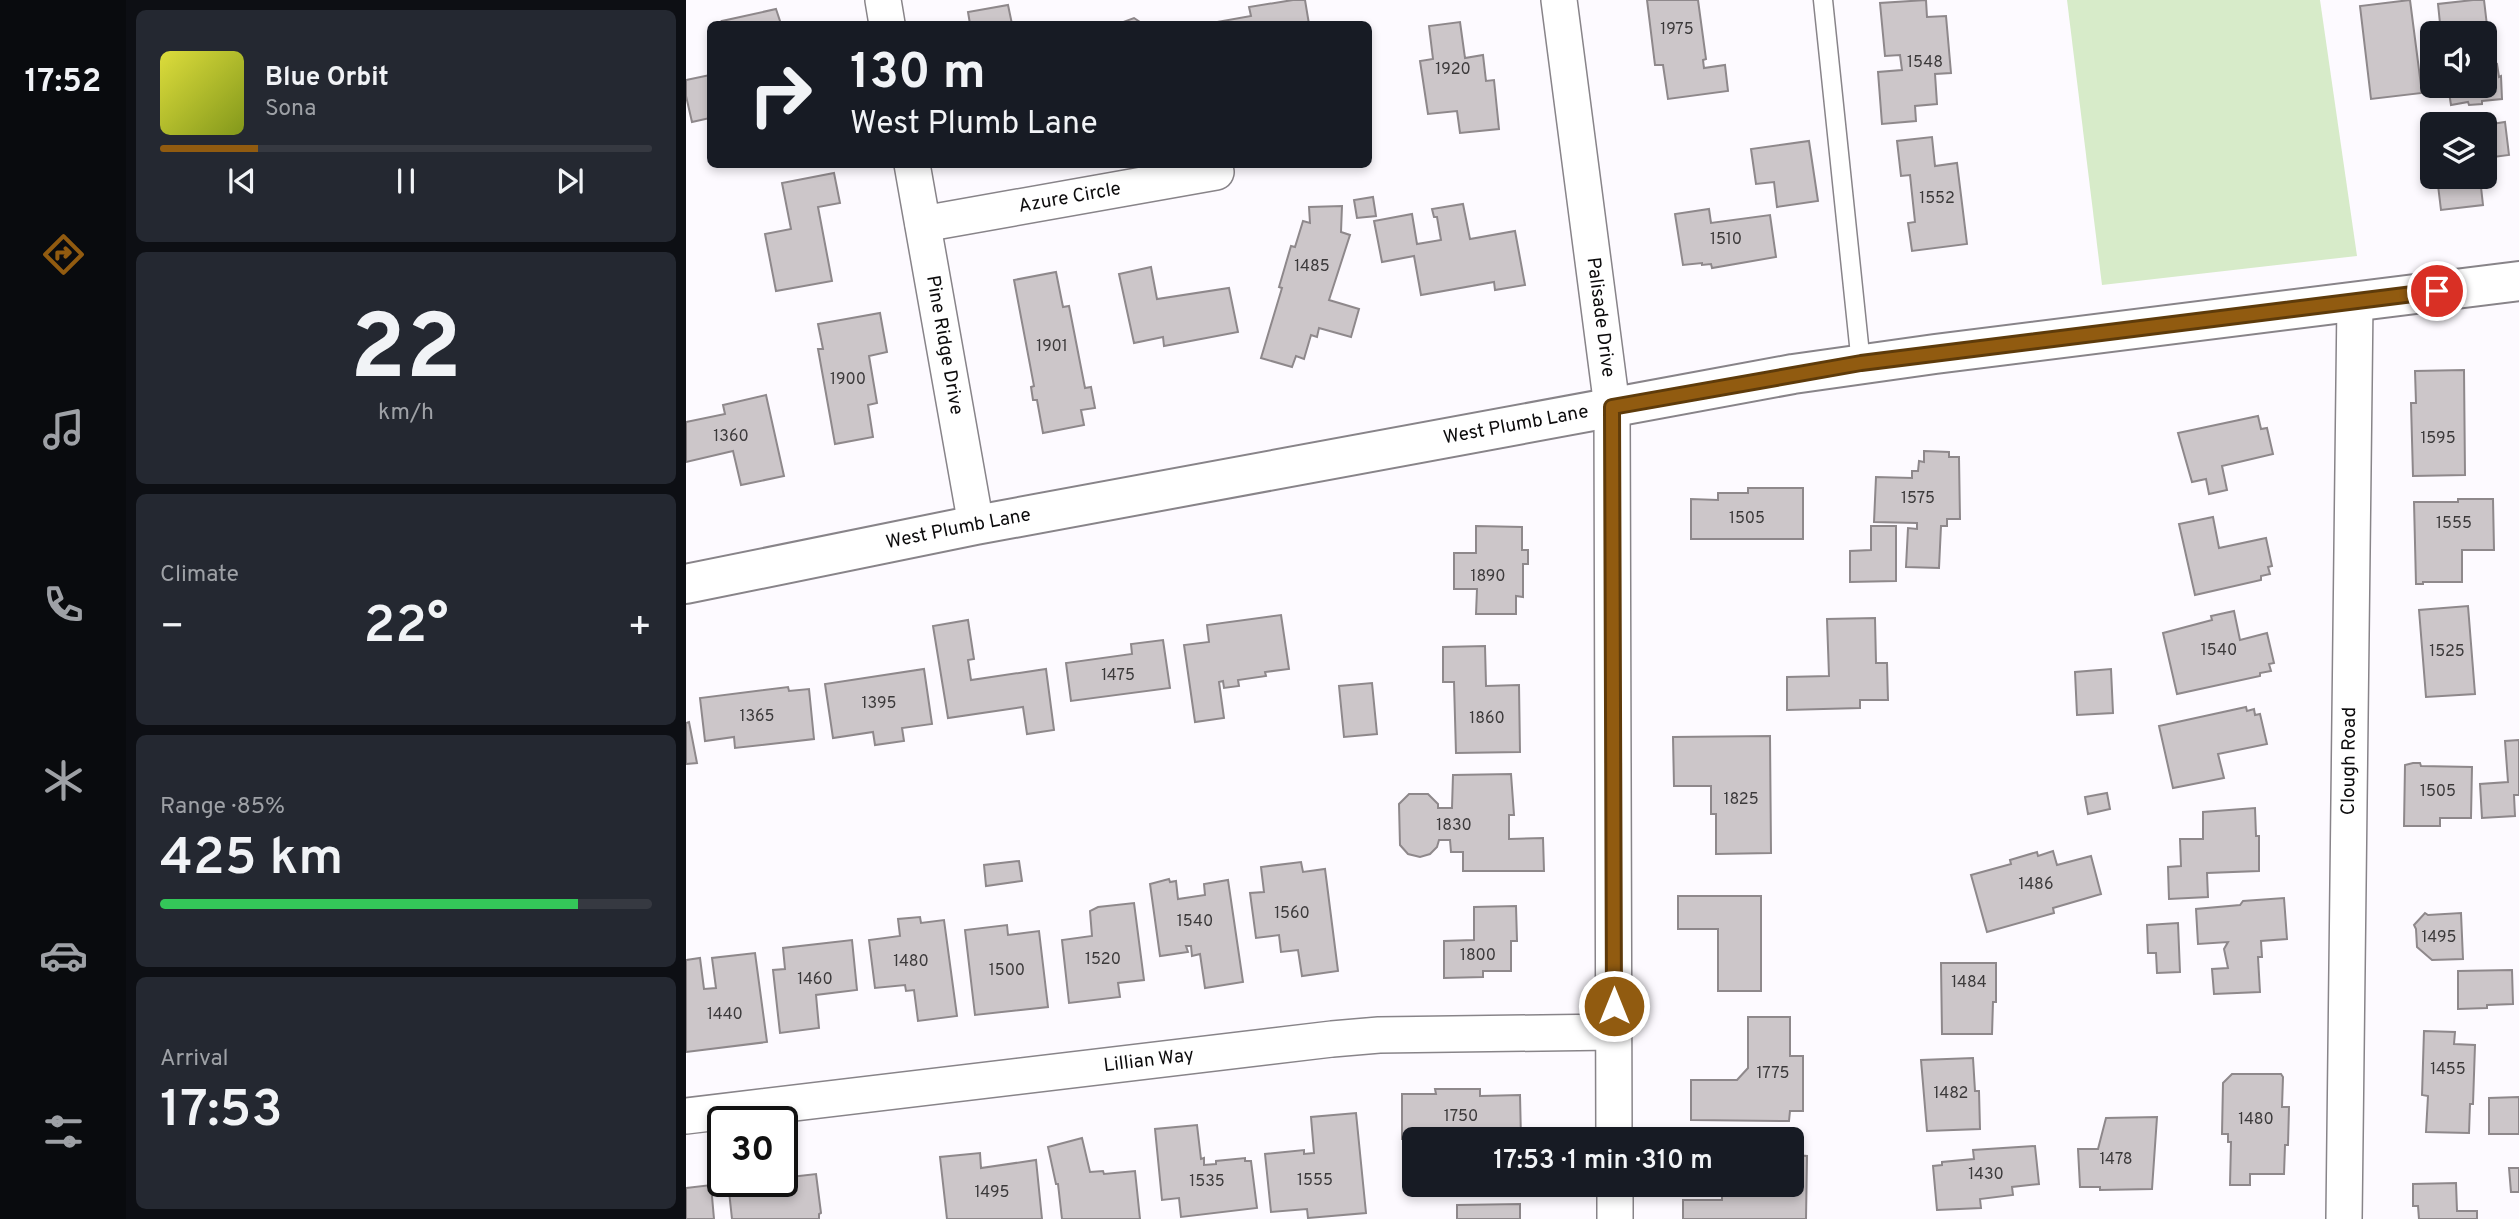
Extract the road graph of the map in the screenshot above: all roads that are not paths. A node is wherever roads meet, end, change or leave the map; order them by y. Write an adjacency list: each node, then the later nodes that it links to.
1 (883, 0): 4 (street)
2 (1559, 0): 11 (street, Palisade Drive)
3 (1823, 0): 10 (lane)
4 (886, 21)
5 (913, 168): 7 (street, Pine Ridge Drive)
6 (1216, 172): 7 (street, Azure Circle)
7 (923, 224): 12 (street, Pine Ridge Drive)
8 (2519, 281): 9 (main road, West Plumb Lane)
9 (2355, 302): 10 (main road, West Plumb Lane); 19 (street, Clough Road)
10 (1861, 363): 11 (main road, West Plumb Lane)
11 (1612, 407): 12 (main road, West Plumb Lane); 14 (street, Palisade Drive)
12 (976, 525): 13 (main road, West Plumb Lane)
13 (686, 584)
14 (1614, 1032): 15 (street, Lillian Way); 16 (street, Palisade Drive)
15 (686, 1116)
16 (1614, 1127)
17 (1615, 1197): 18 (street)
18 (1615, 1219)
19 (2344, 1219)

